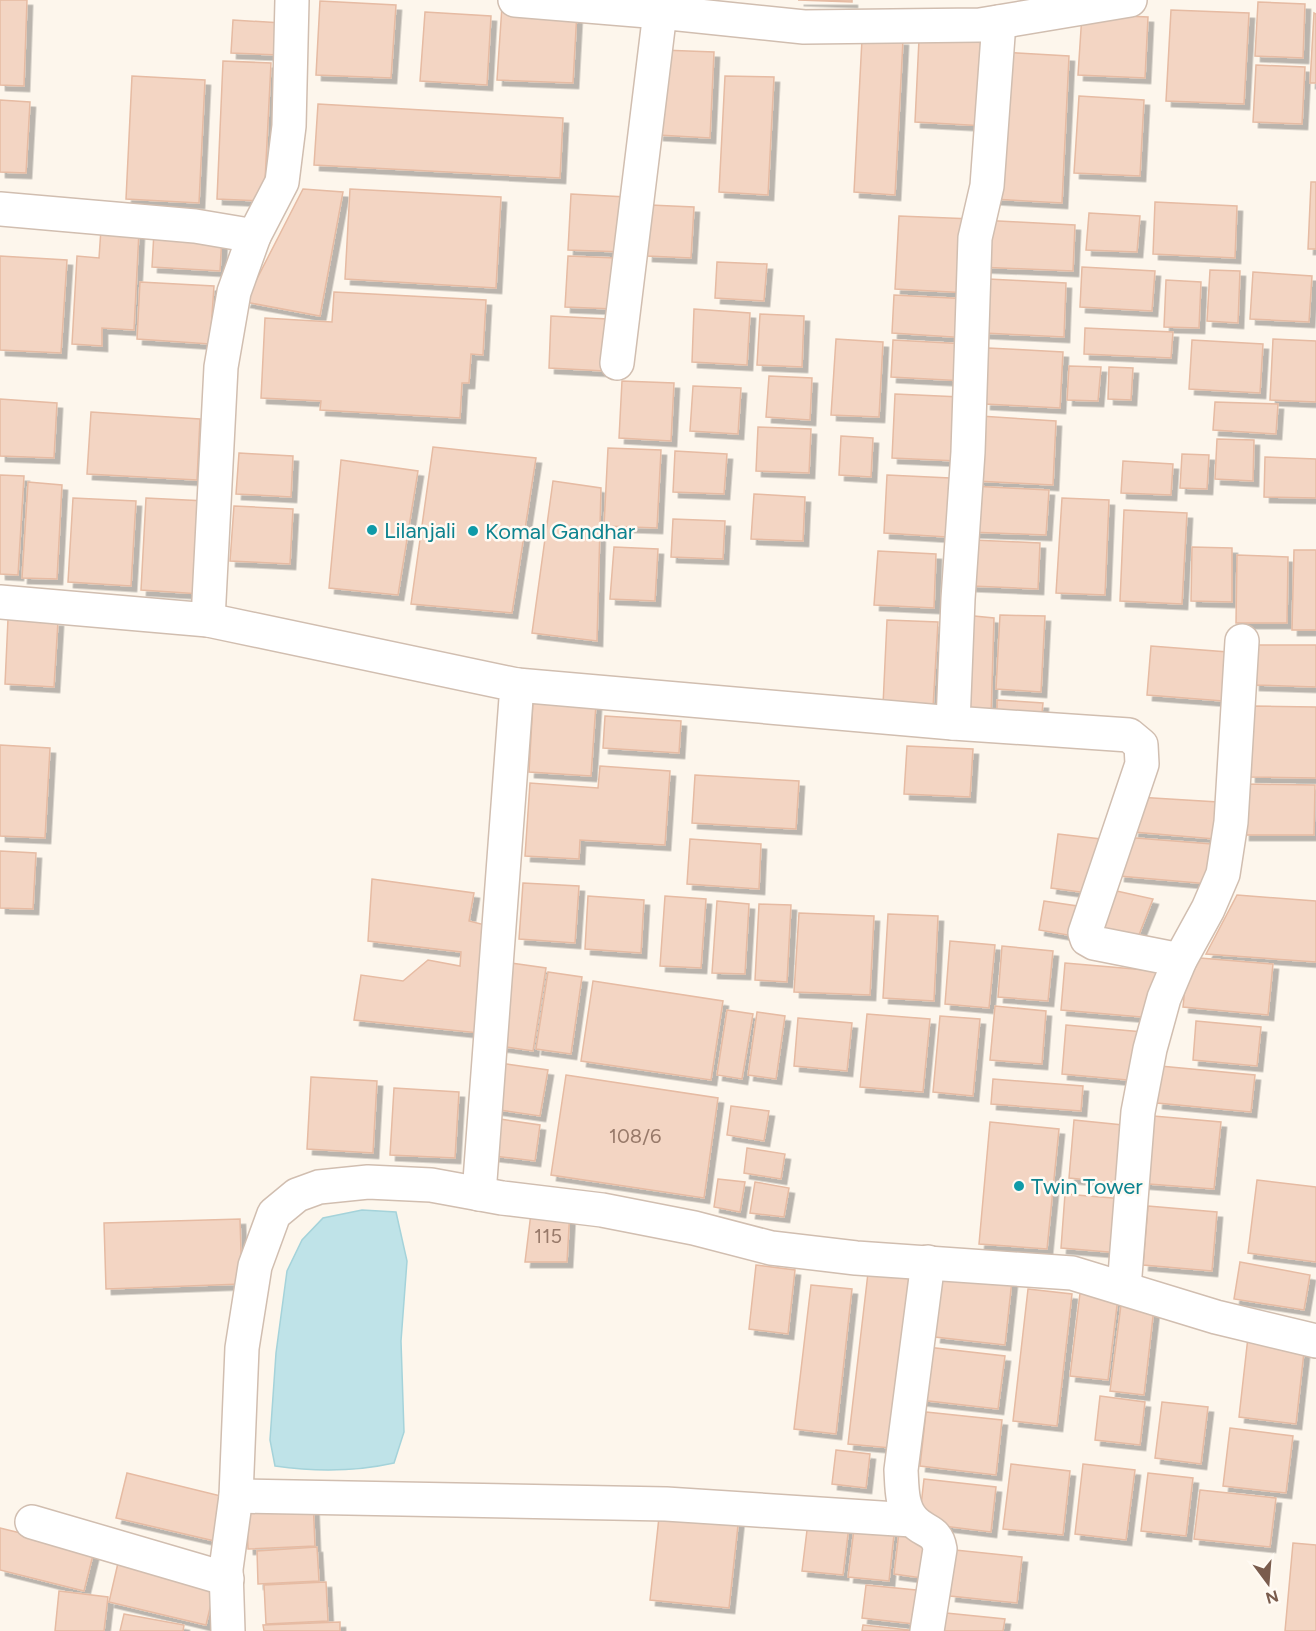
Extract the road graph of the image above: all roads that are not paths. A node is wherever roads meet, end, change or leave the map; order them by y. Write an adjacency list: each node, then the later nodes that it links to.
1 (292, 0): 7 (street)
2 (515, 0): 4 (street)
3 (1130, 0): 5 (street)
4 (660, 6): 5 (street); 8 (street)
5 (999, 22): 13 (street)
6 (0, 208): 7 (street)
7 (254, 236): 10 (street)
8 (617, 363)
9 (0, 602): 10 (street)
10 (208, 620): 12 (street)
11 (1242, 641): 14 (street)
12 (517, 685): 13 (street); 15 (street)
13 (953, 723): 14 (street)
14 (1180, 960): 17 (street)
15 (479, 1194): 16 (street); 19 (street)
16 (928, 1262): 17 (street); 20 (street)
17 (1124, 1288): 18 (street)
18 (1316, 1341)
19 (236, 1496): 20 (street); 22 (street)
20 (912, 1520): 24 (street)
21 (32, 1522): 22 (street)
22 (227, 1579): 23 (street)
23 (228, 1631)
24 (927, 1631)

